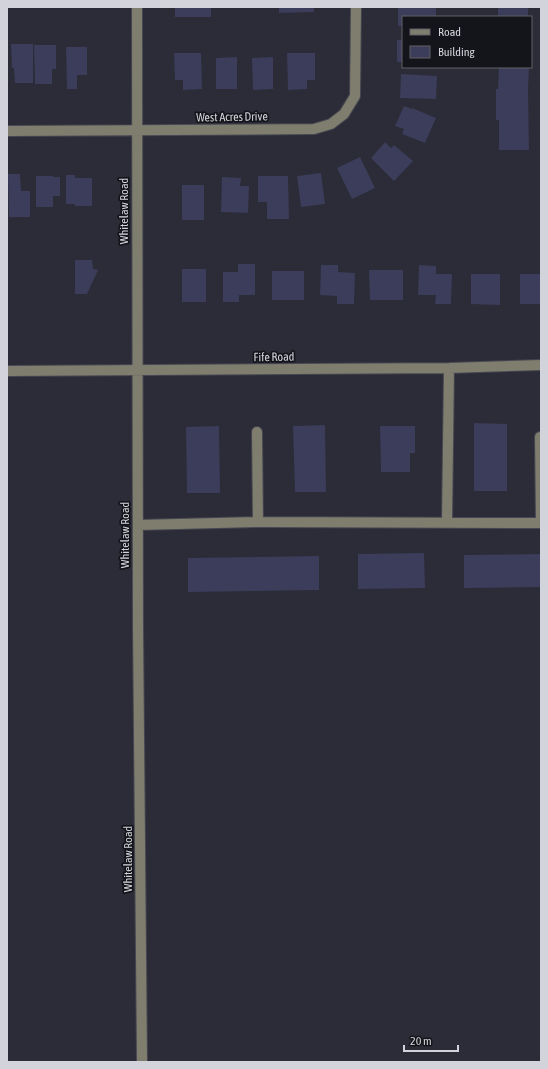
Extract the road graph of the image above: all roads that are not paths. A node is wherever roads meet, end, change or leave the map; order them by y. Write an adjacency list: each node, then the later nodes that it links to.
1 (137, 7): 4 (street, Whitelaw Road)
2 (356, 7): 4 (street, West Acres Drive)
3 (7, 131): 4 (street, West Acres Drive)
4 (137, 131): 8 (street, Whitelaw Road)
5 (541, 365): 6 (street, Fife Road)
6 (450, 368): 8 (street, Fife Road); 12 (street)
7 (7, 371): 8 (street, Fife Road)
8 (138, 371): 14 (street, Whitelaw Road)
9 (257, 432): 11 (street)
10 (540, 437): 13 (street)
11 (258, 522): 12 (street); 14 (street)
12 (447, 522): 13 (street)
13 (541, 523)
14 (138, 525): 15 (street, Whitelaw Road)
15 (142, 1062)

